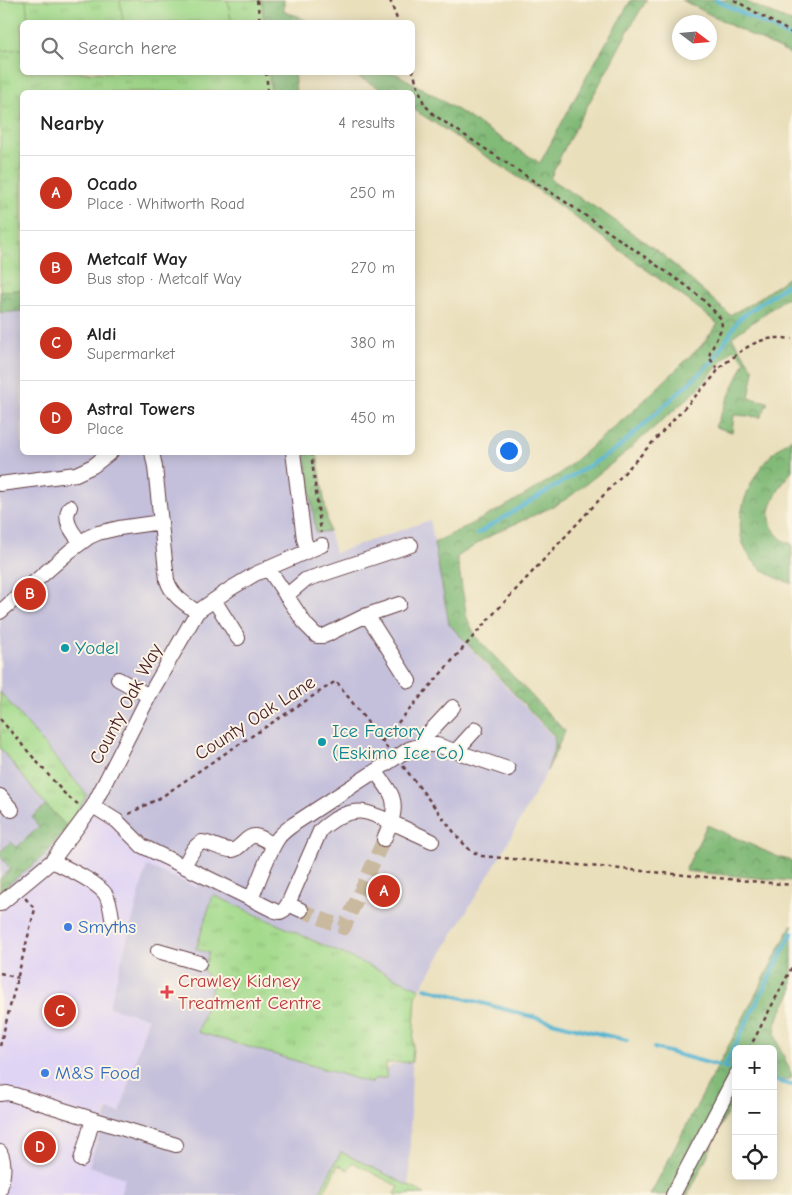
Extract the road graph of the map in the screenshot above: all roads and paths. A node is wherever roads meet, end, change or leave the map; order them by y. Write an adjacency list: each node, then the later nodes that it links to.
1 (257, 0): 4 (path)
2 (390, 0): 5 (path)
3 (734, 0): 6 (path)
4 (260, 20)
5 (397, 20)
6 (792, 33)
7 (266, 75): 9 (path)
8 (414, 75): 11 (path)
9 (268, 90)
10 (792, 339): 11 (path)
11 (717, 369): 37 (path)
12 (107, 455): 16 (street)
13 (153, 455): 18 (street)
14 (293, 455): 22 (street)
15 (311, 455): 20 (path)
16 (0, 484)
17 (70, 507): 19 (street)
18 (161, 522): 19 (street); 28 (street)
19 (81, 543): 27 (street)
20 (322, 545): 22 (street, County Oak Way)
21 (411, 545): 24 (street)
22 (308, 551): 23 (street, County Oak Way)
23 (268, 568): 24 (street); 25 (street, County Oak Way)
24 (286, 596): 29 (street)
25 (214, 600): 28 (street, County Oak Way); 30 (street)
26 (399, 604): 29 (street)
27 (1, 609)
28 (198, 612): 33 (street, County Oak Way)
29 (367, 615): 32 (street)
30 (238, 638)
31 (118, 678): 33 (street)
32 (409, 681)
33 (149, 696): 44 (street, County Oak Way)
34 (453, 707): 38 (street)
35 (0, 718): 44 (path)
36 (476, 729): 39 (street)
37 (382, 741): 40 (path, County Oak Lane); 46 (path, County Oak Lane)
38 (422, 745): 39 (street); 40 (street)
39 (456, 751): 41 (street)
40 (396, 757): 42 (street); 53 (path, County Oak Lane)
41 (508, 769)
42 (375, 771): 47 (street); 50 (street)
43 (0, 796): 45 (street)
44 (94, 806): 46 (street); 51 (street, County Oak Way)
45 (12, 810)
46 (117, 821): 52 (street)
47 (391, 822): 48 (street); 49 (street); 55 (street)
48 (384, 839)
49 (432, 841)
50 (274, 845): 52 (street); 55 (street)
51 (52, 861): 54 (street, County Oak Way); 57 (street)
52 (184, 866): 55 (street)
53 (792, 886)
54 (18, 889): 56 (street, County Oak Way); 62 (path)
55 (251, 899)
56 (0, 904)
57 (112, 918)
58 (158, 951): 59 (street)
59 (199, 963)
60 (792, 967): 65 (path)
61 (0, 973): 62 (path)
62 (18, 978): 64 (path)
63 (0, 1027): 64 (path)
64 (5, 1028): 66 (path)
65 (751, 1045)
66 (0, 1046)
67 (732, 1083): 74 (street)
68 (0, 1094): 69 (street)
69 (93, 1119): 70 (street); 72 (street)
70 (176, 1145)
71 (0, 1152): 73 (street)
72 (81, 1160)
73 (0, 1189)
74 (673, 1195)

